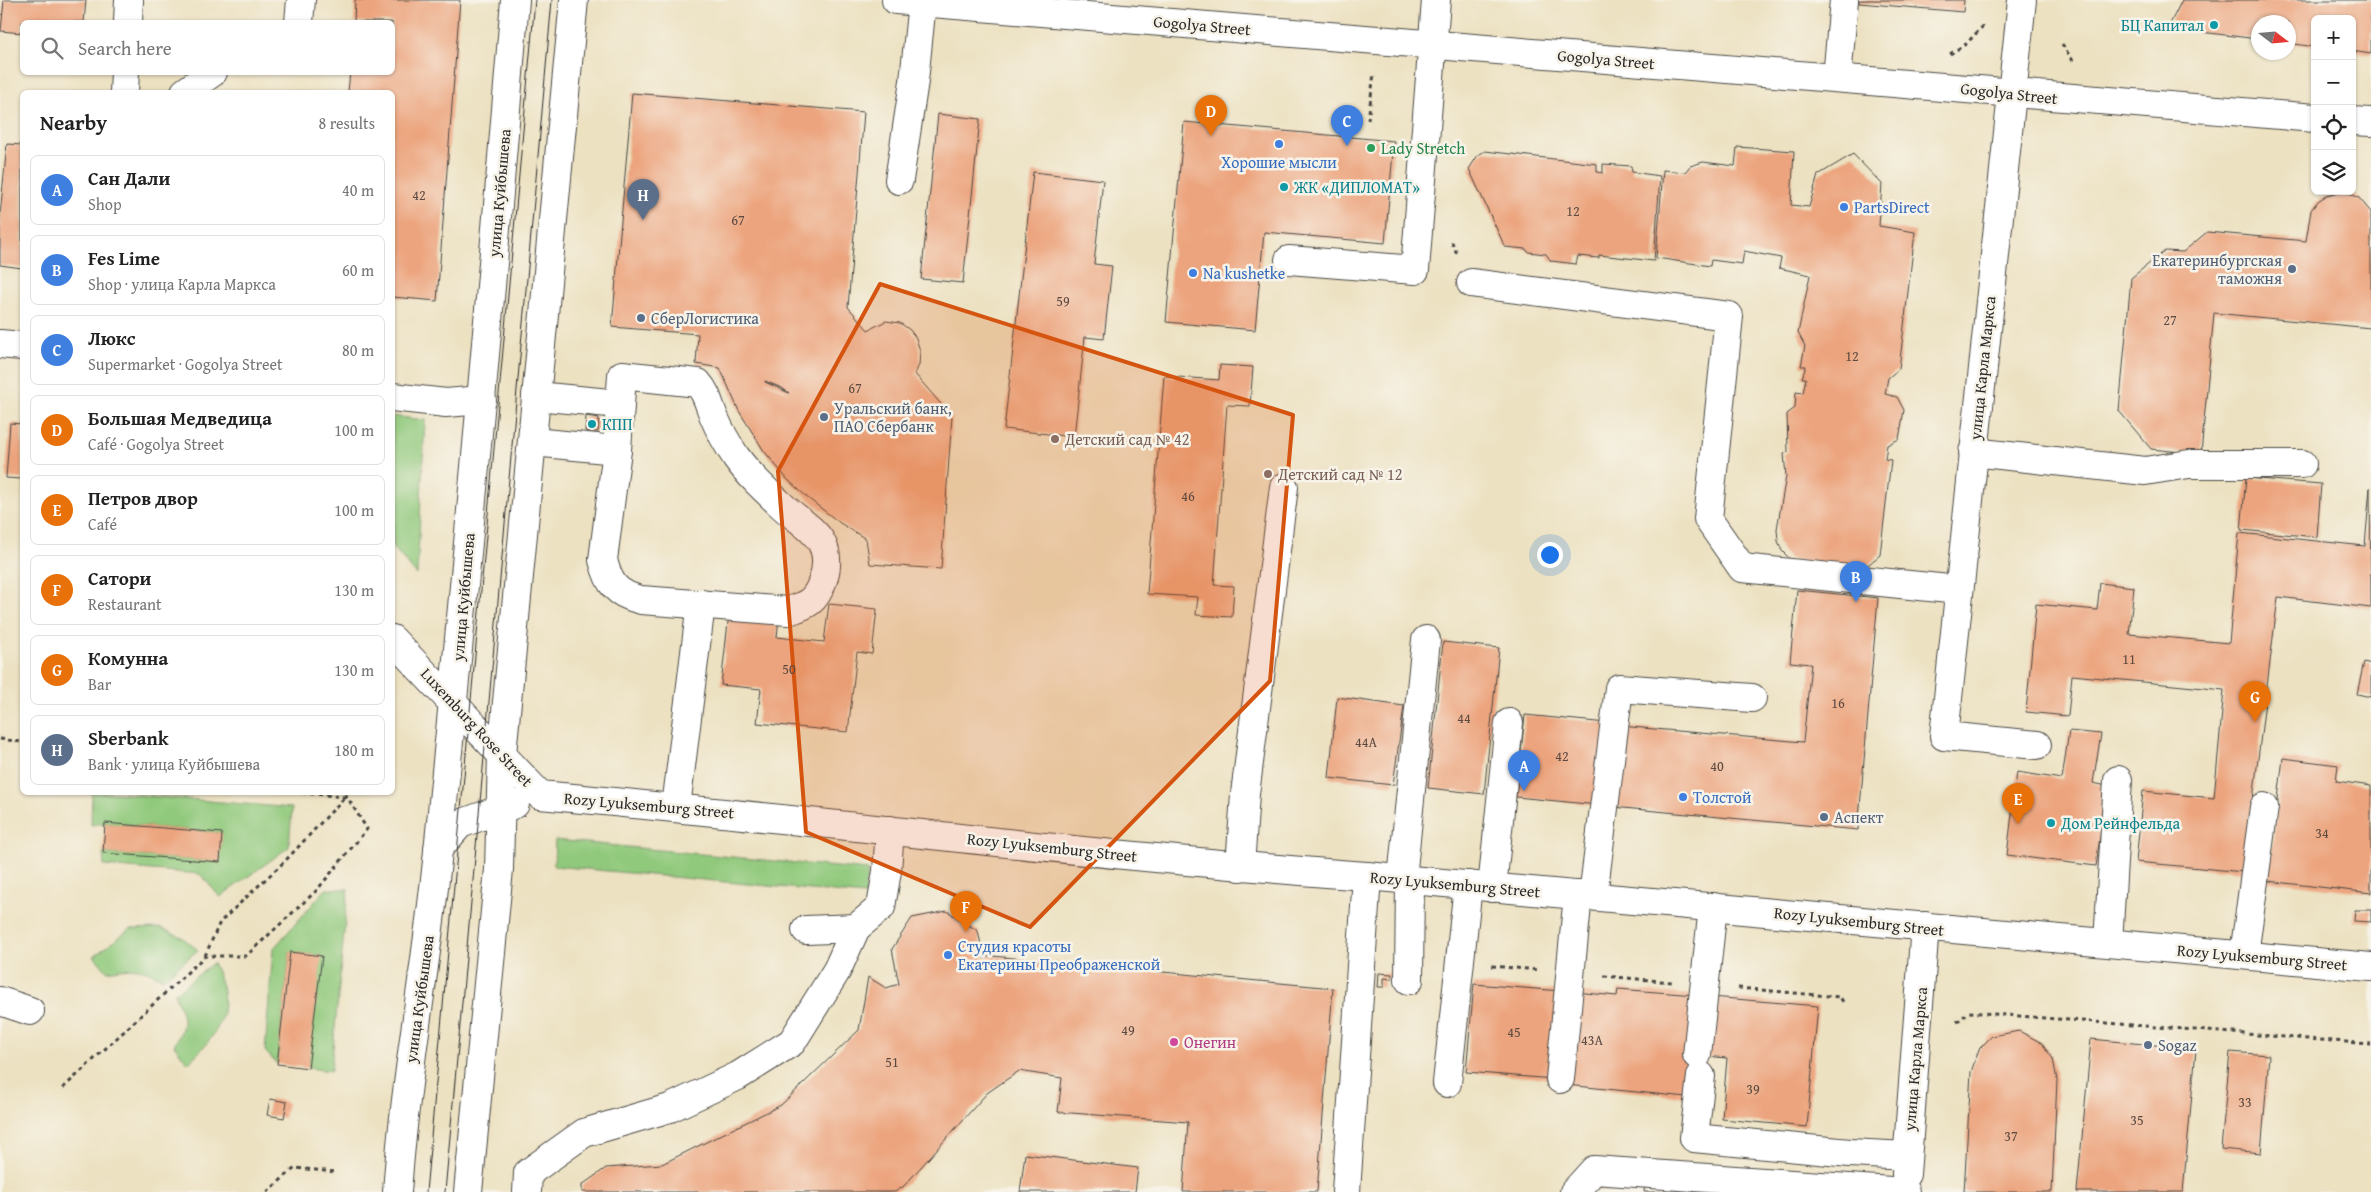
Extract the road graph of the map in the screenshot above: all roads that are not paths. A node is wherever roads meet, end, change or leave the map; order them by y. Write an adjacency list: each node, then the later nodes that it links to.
1 (129, 0): 10 (main road)
2 (301, 0): 11 (main road)
3 (515, 0): 29 (main road, улица Куйбышева)
4 (574, 0): 27 (main road)
5 (1436, 0): 12 (main road)
6 (1844, 0): 15 (main road)
7 (2022, 0): 18 (main road, улица Карла Маркса)
8 (909, 1): 9 (main road, Gogolya Street); 22 (main road)
9 (1003, 4): 12 (main road, Gogolya Street)
10 (128, 20)
11 (299, 20)
12 (1432, 44): 15 (main road, Gogolya Street); 23 (main road)
13 (125, 75): 16 (main road)
14 (208, 75): 17 (main road)
15 (1837, 78): 18 (main road, Gogolya Street)
16 (124, 90)
17 (189, 90)
18 (2011, 94): 19 (main road, Gogolya Street); 33 (main road, улица Карла Маркса)
19 (2311, 118)
20 (2356, 121): 21 (main road)
21 (2371, 122)
22 (899, 180)
23 (1289, 260)
24 (1470, 283): 36 (main road)
25 (0, 344): 26 (main road)
26 (20, 346)
27 (536, 396): 30 (main road); 31 (main road)
28 (395, 397): 29 (main road)
29 (482, 400): 41 (main road, улица Куйбышева)
30 (620, 404): 32 (main road); 37 (main road)
31 (534, 442): 32 (main road); 44 (main road)
32 (618, 450): 37 (main road)
33 (1973, 452): 34 (main road); 36 (main road, улица Карла Маркса)
34 (2302, 464)
35 (1284, 487): 52 (main road)
36 (1959, 590): 43 (main road, улица Карла Маркса)
37 (701, 604): 47 (main road)
38 (1426, 640): 54 (main road)
39 (395, 642): 41 (main road, Luxemburg Rose Street)
40 (1752, 698): 56 (main road)
41 (453, 701): 44 (main road, Luxemburg Rose Street); 51 (main road, улица Куйбышева)
42 (1508, 723): 55 (main road)
43 (2037, 745)
44 (502, 754): 46 (main road, Luxemburg Rose Street); 49 (main road)
45 (2118, 780): 61 (main road)
46 (540, 794): 47 (main road, Rozy Lyuksemburg Street); 49 (main road)
47 (676, 807): 50 (main road, Rozy Lyuksemburg Street)
48 (2264, 807): 62 (main road)
49 (501, 810): 51 (main road); 71 (main road)
50 (890, 830): 52 (main road, Rozy Lyuksemburg Street); 59 (main road)
51 (438, 849): 70 (main road, улица Куйбышева)
52 (1240, 866): 53 (main road, Rozy Lyuksemburg Street)
53 (1367, 876): 54 (main road, Rozy Lyuksemburg Street); 73 (main road)
54 (1406, 880): 55 (main road, Rozy Lyuksemburg Street); 64 (main road)
55 (1480, 886): 56 (main road, Rozy Lyuksemburg Street); 68 (main road)
56 (1585, 896): 57 (main road, Rozy Lyuksemburg Street); 67 (main road)
57 (1712, 907): 58 (main road, Rozy Lyuksemburg Street); 69 (main road)
58 (1925, 926): 61 (main road, Rozy Lyuksemburg Street); 69 (main road, улица Карла Маркса)
59 (856, 928): 60 (main road); 72 (main road)
60 (806, 930)
61 (2108, 942): 62 (main road, Rozy Lyuksemburg Street)
62 (2244, 955): 63 (main road, Rozy Lyuksemburg Street)
63 (2371, 967)
64 (1409, 980)
65 (0, 1001): 66 (main road)
66 (30, 1011)
67 (1560, 1079)
68 (1447, 1083)
69 (1907, 1156): 75 (main road, улица Карла Маркса)
70 (397, 1192)
71 (468, 1192)
72 (527, 1192)
73 (1346, 1192)
74 (1574, 1192): 75 (main road)
75 (1905, 1192)

